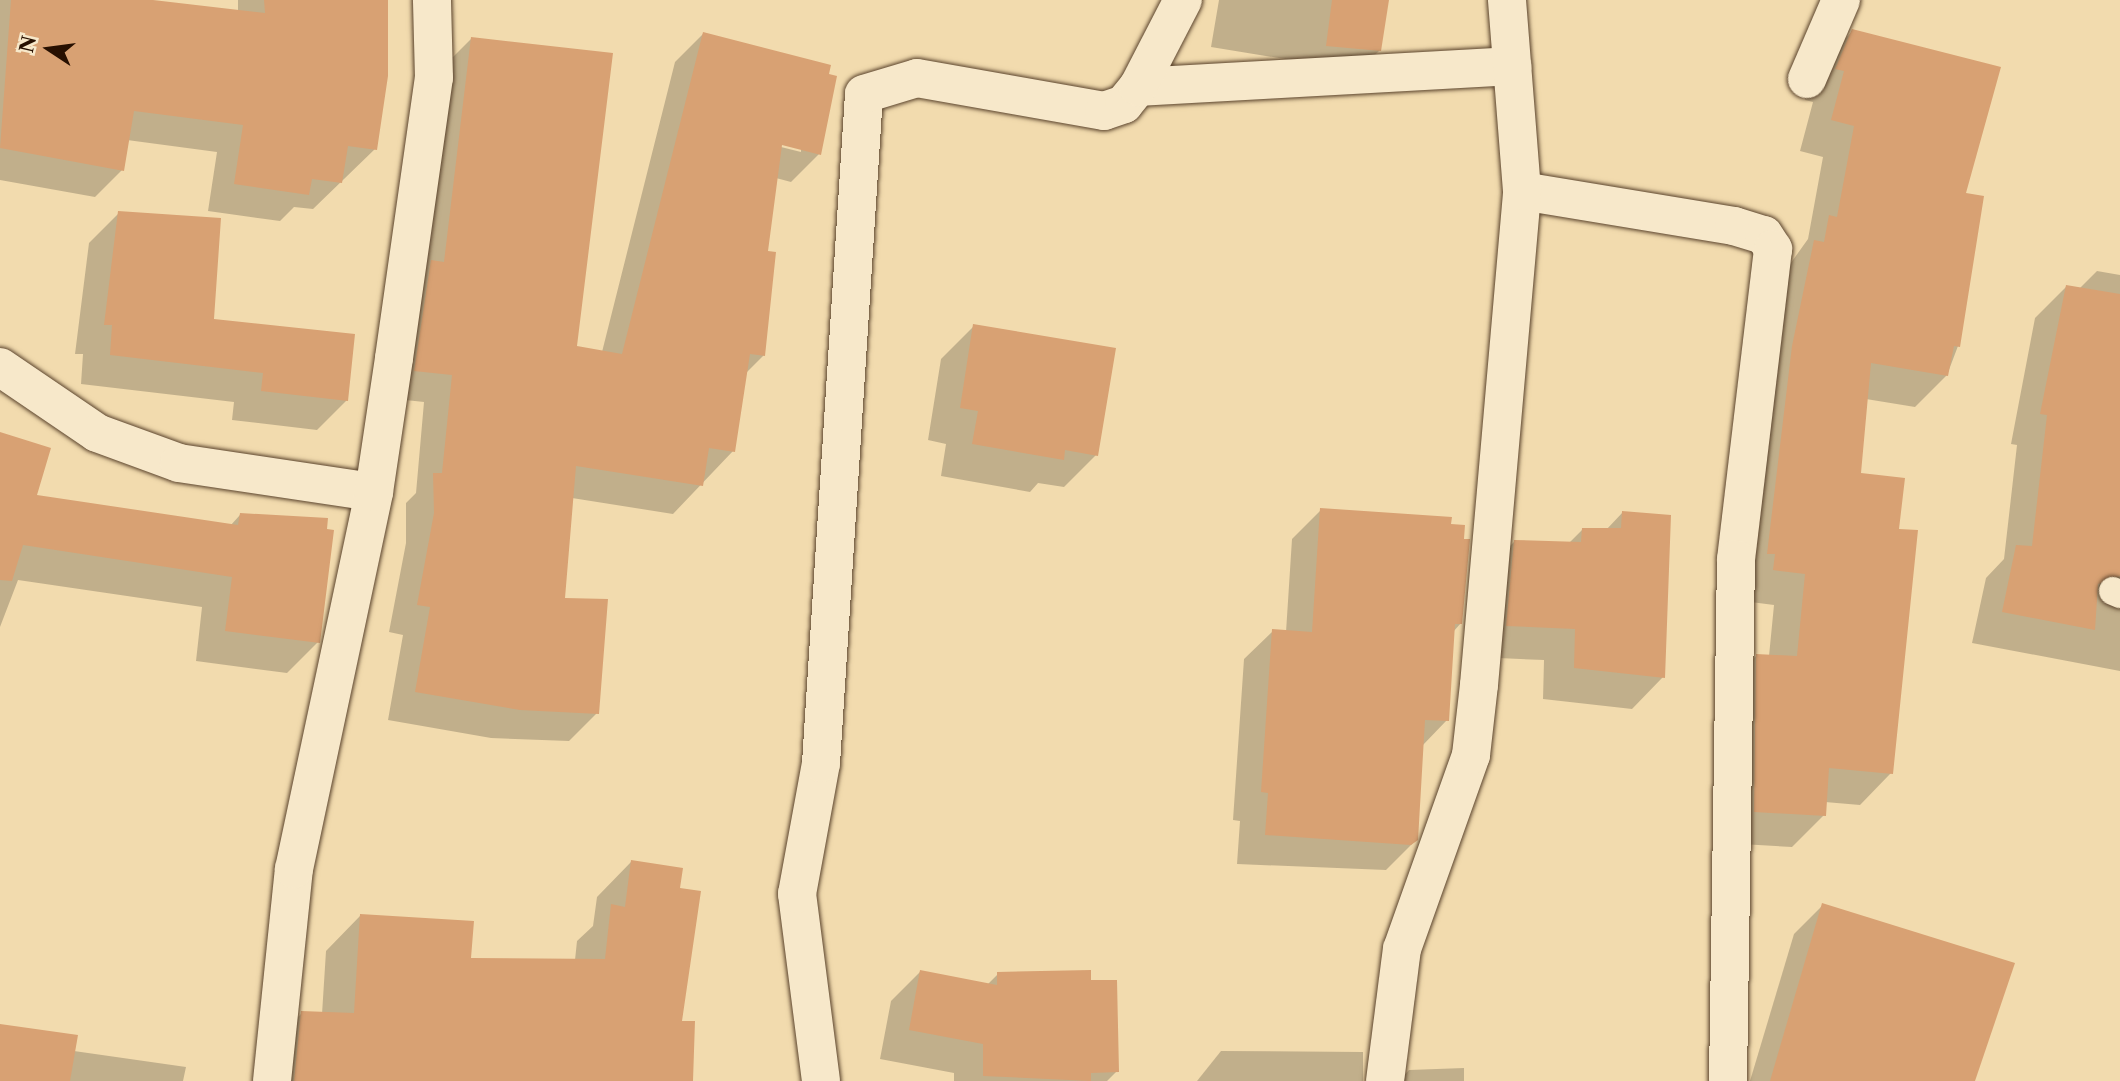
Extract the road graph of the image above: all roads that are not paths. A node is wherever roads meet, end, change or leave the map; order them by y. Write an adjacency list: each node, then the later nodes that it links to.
1 (432, 0): 10 (street)
2 (1183, 0): 7 (street)
3 (1507, 0): 5 (street)
4 (1841, 0): 6 (street)
5 (1512, 66): 7 (street); 8 (street)
6 (1807, 79)
7 (1138, 87): 12 (street)
8 (1522, 191): 13 (street); 14 (street)
9 (0, 367): 10 (street)
10 (374, 492): 11 (street)
11 (272, 1081)
12 (821, 1081)
13 (1385, 1081)
14 (1728, 1081)

